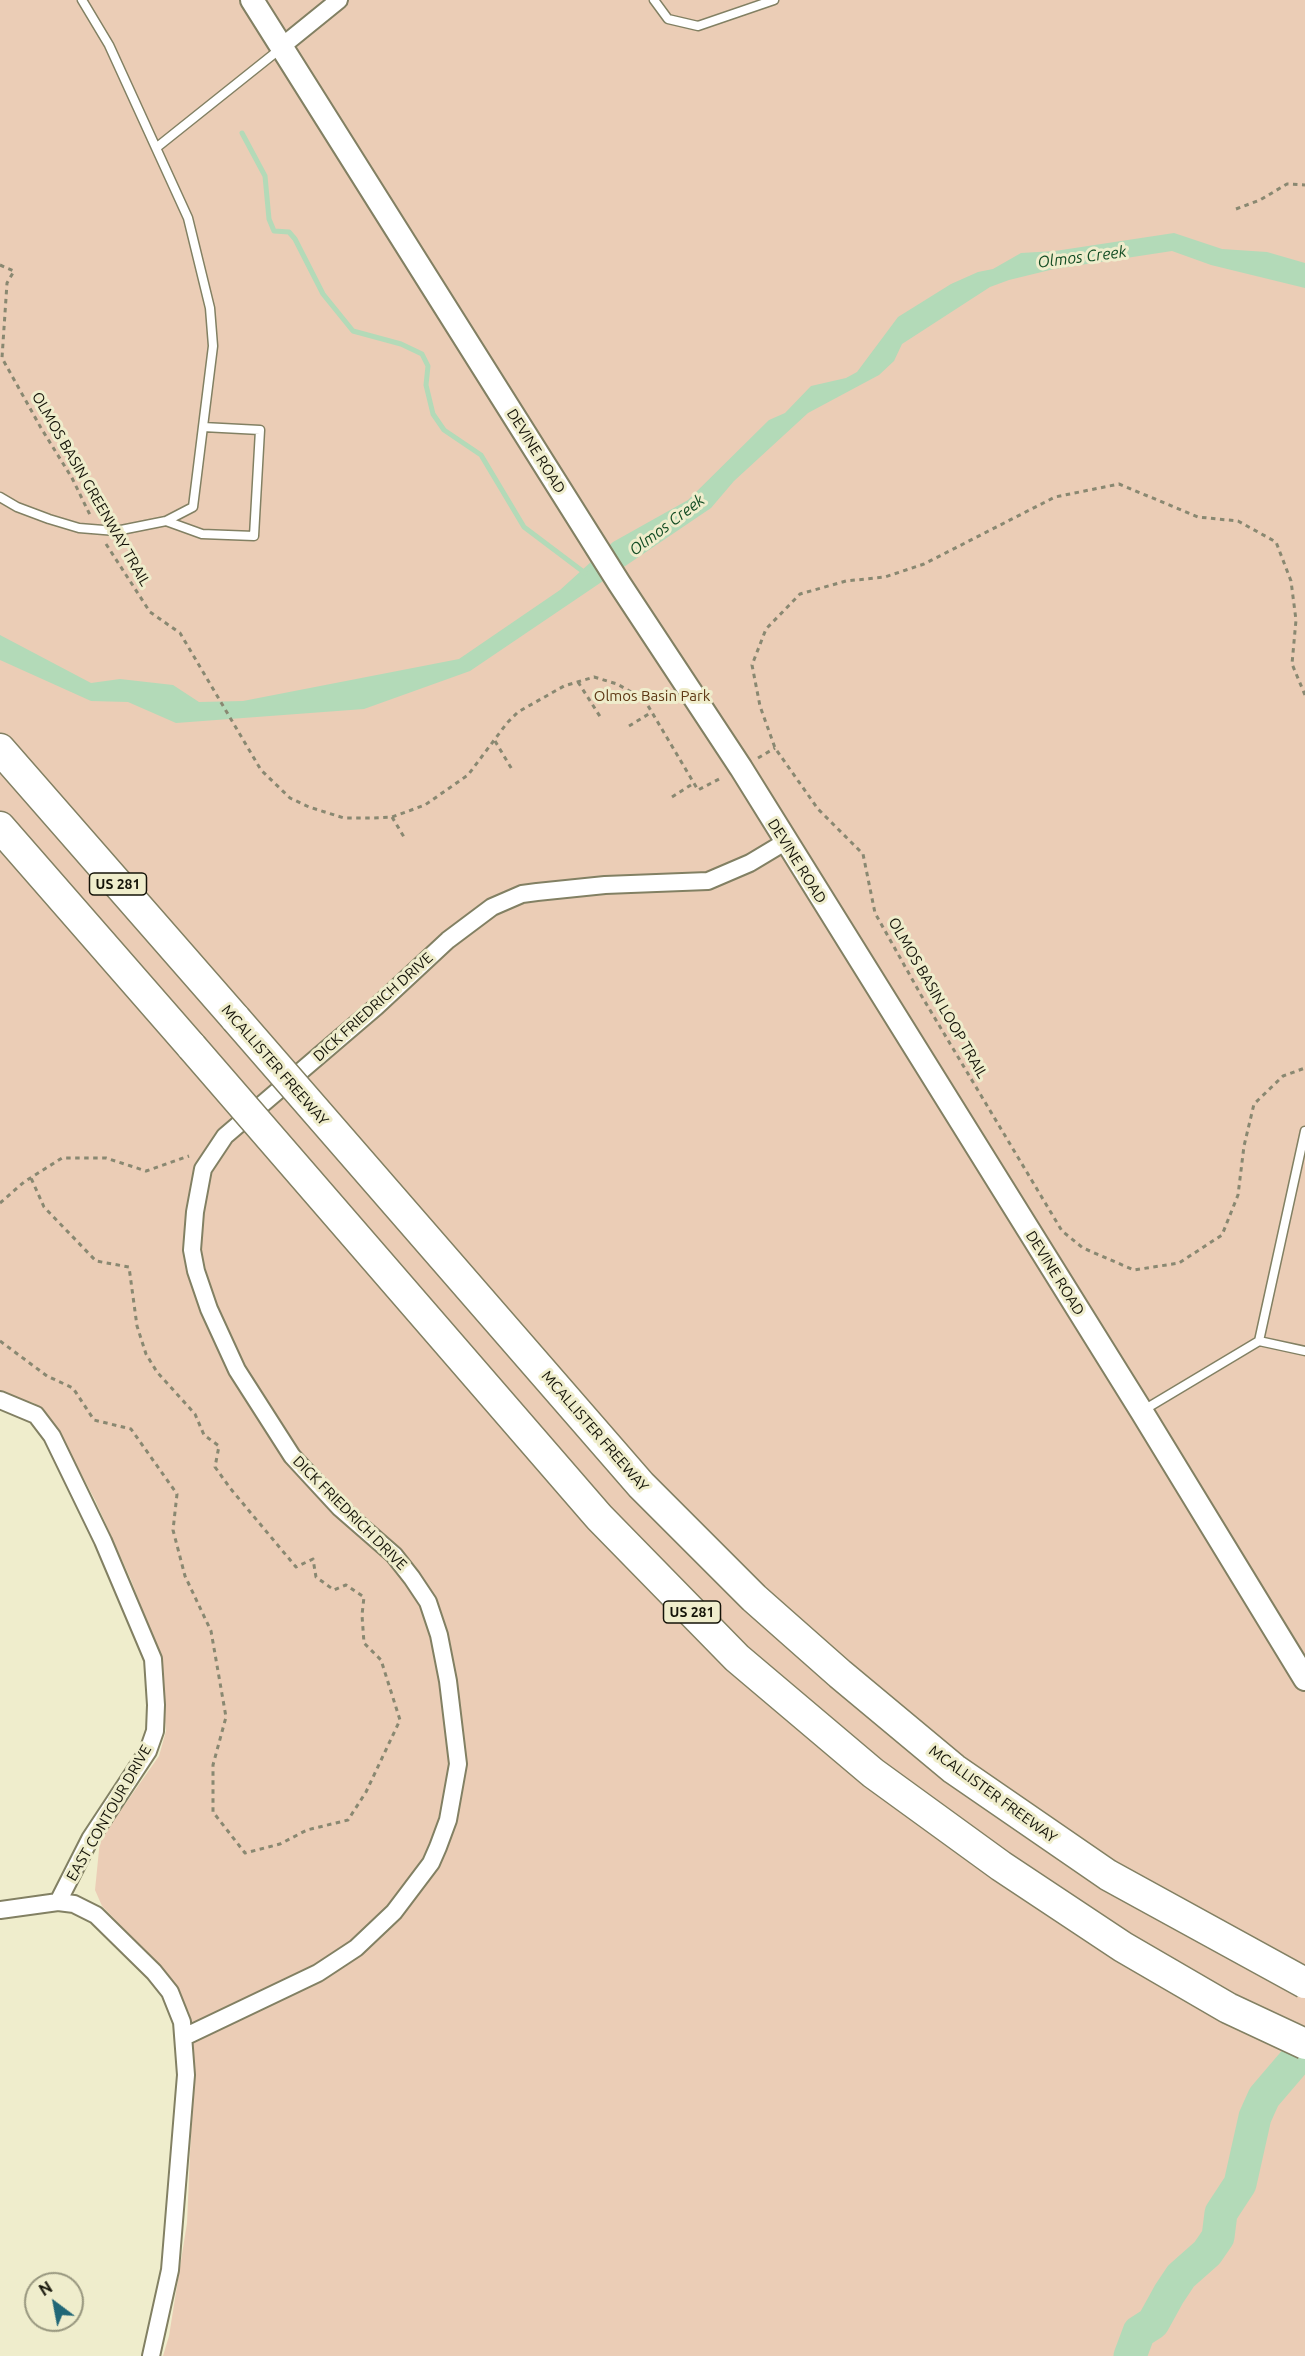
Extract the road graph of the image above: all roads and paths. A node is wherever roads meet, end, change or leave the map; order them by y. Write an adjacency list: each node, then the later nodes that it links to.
1 (82, 0): 7 (lane)
2 (252, 0): 6 (street, DEVINE ROAD)
3 (339, 0): 6 (street)
4 (654, 0): 5 (lane)
5 (774, 0)
6 (281, 47): 7 (lane); 22 (street, DEVINE ROAD)
7 (156, 148): 11 (lane)
8 (1305, 185): 9 (path)
9 (1236, 209)
10 (0, 265): 14 (path, OLMOS BASIN GREENWAY TRAIL)
11 (203, 427): 13 (lane); 13 (lane)
12 (0, 497): 14 (lane)
13 (166, 521): 14 (lane)
14 (98, 529): 26 (path, OLMOS BASIN GREENWAY TRAIL)
15 (578, 682): 17 (path, OLMOS BASIN GREENWAY TRAIL); 18 (path); 20 (path, OLMOS BASIN GREENWAY TRAIL)
16 (1305, 695): 30 (path, OLMOS BASIN LOOP TRAIL)
17 (652, 712): 19 (path); 24 (path, OLMOS BASIN GREENWAY TRAIL)
18 (601, 718)
19 (629, 726)
20 (495, 741): 23 (path); 26 (path, OLMOS BASIN GREENWAY TRAIL)
21 (0, 748): 43 (highway, MCALLISTER FREEWAY / US 281, bridge)
22 (741, 768): 24 (path); 29 (street, DEVINE ROAD)
23 (513, 771)
24 (694, 783): 25 (path)
25 (672, 797)
26 (392, 817): 28 (path)
27 (0, 827): 45 (highway, US 281, bridge)
28 (404, 837)
29 (785, 842): 39 (street, DEVINE ROAD); 44 (street, DICK FRIEDRICH DRIVE)
30 (1305, 1068)
31 (1305, 1131): 36 (lane)
32 (195, 1153): 33 (path)
33 (31, 1178): 34 (path); 35 (path)
34 (0, 1203)
35 (0, 1341)
36 (1259, 1341): 37 (lane); 39 (lane)
37 (1305, 1351)
38 (0, 1400): 41 (street, EAST CONTOUR DRIVE)
39 (1142, 1412): 40 (street, DEVINE ROAD)
40 (1305, 1679)
41 (58, 1902): 42 (street); 44 (street, EAST CONTOUR DRIVE)
42 (0, 1910)
43 (1305, 1983)
44 (184, 2037): 46 (street, EAST CONTOUR DRIVE)
45 (1305, 2044)
46 (152, 2356)

